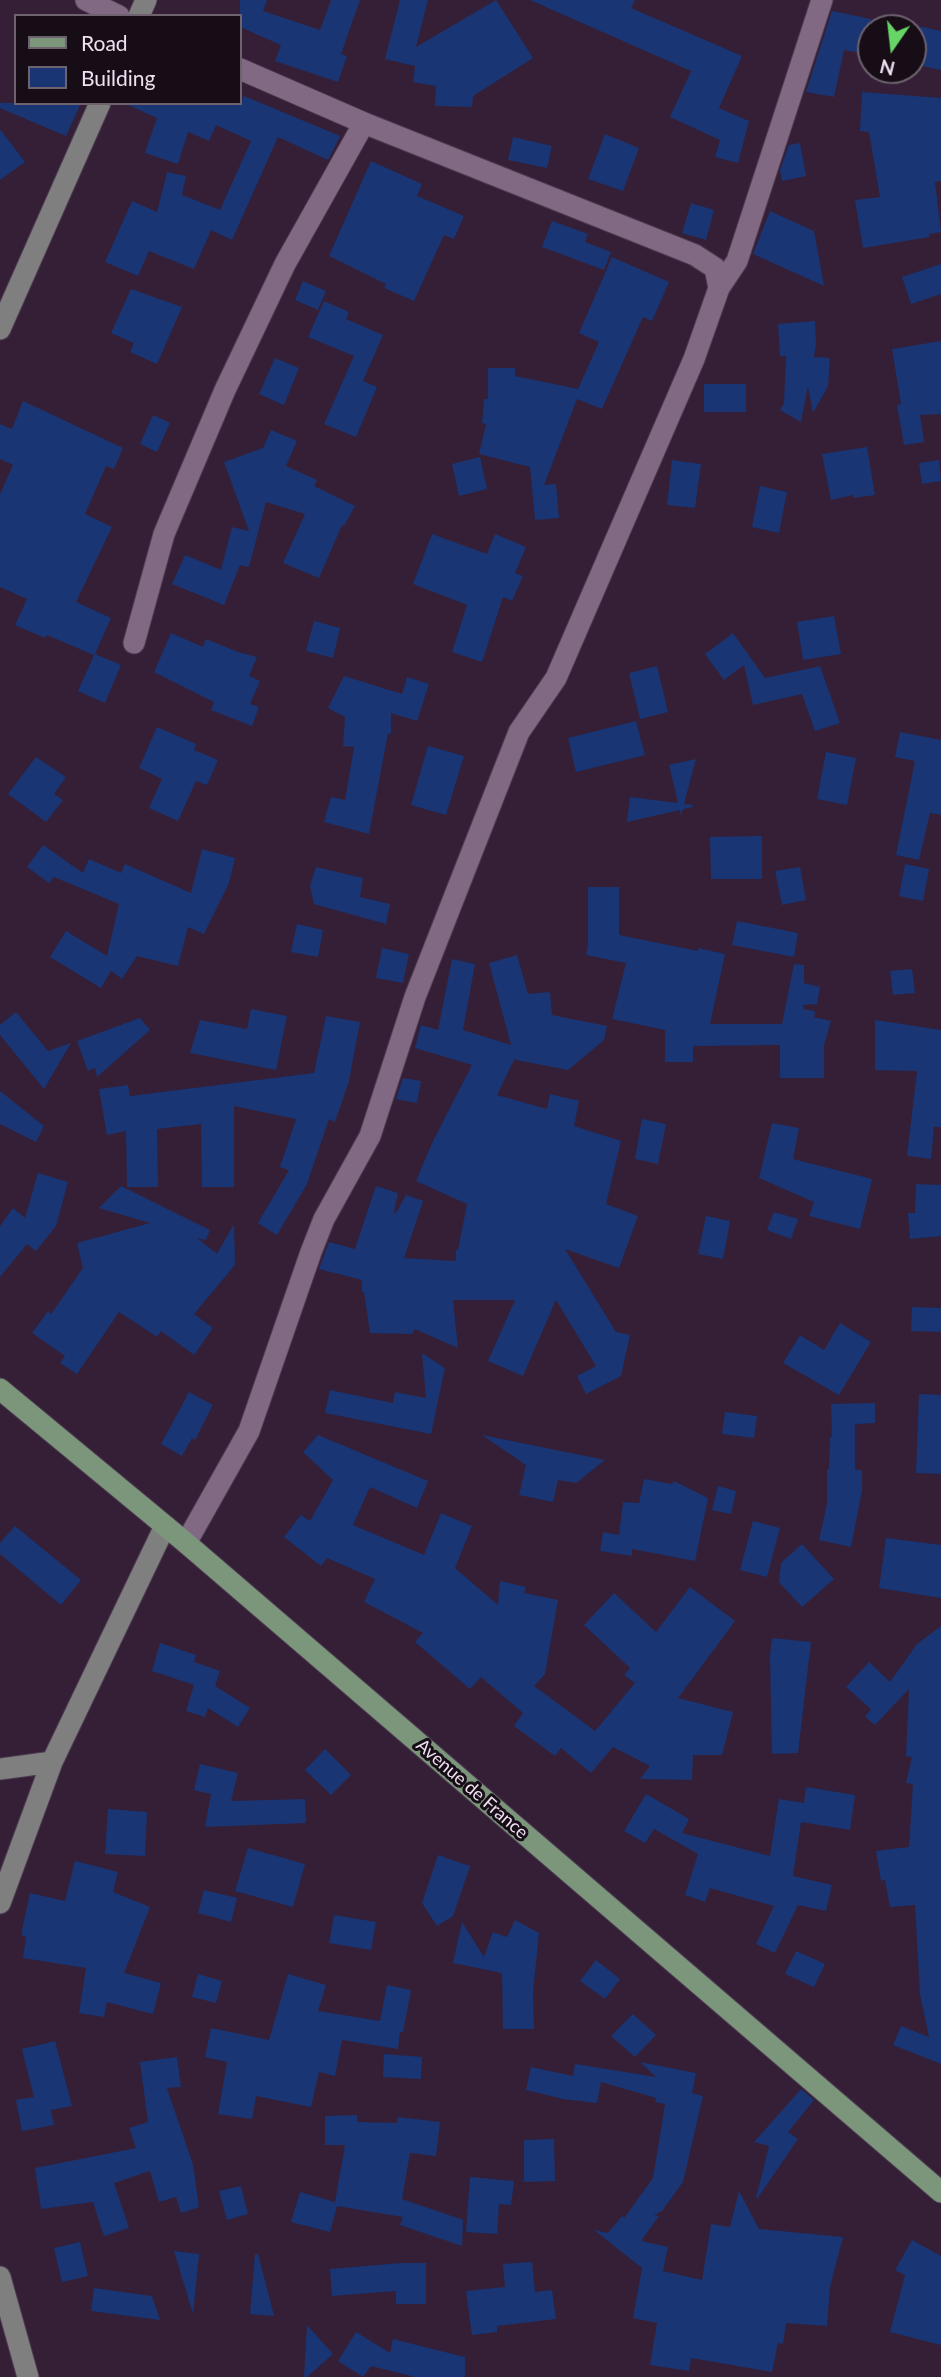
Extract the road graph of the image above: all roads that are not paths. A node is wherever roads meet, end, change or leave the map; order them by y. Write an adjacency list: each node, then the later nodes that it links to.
1 (86, 0): 3 (street)
2 (822, 0): 7 (street)
3 (115, 14)
4 (242, 70): 6 (street)
5 (99, 105): 8 (street)
6 (364, 123): 7 (street); 9 (street)
7 (719, 289): 12 (street)
8 (0, 329)
9 (134, 643)
10 (0, 1389): 11 (main road, Avenue de France)
11 (165, 1526): 12 (main road, Avenue de France); 13 (street)
12 (186, 1543): 16 (main road, Avenue de France)
13 (52, 1762): 14 (street); 15 (street)
14 (0, 1769)
15 (0, 1903)
16 (941, 2192)
17 (0, 2277): 18 (street)
18 (28, 2377)

